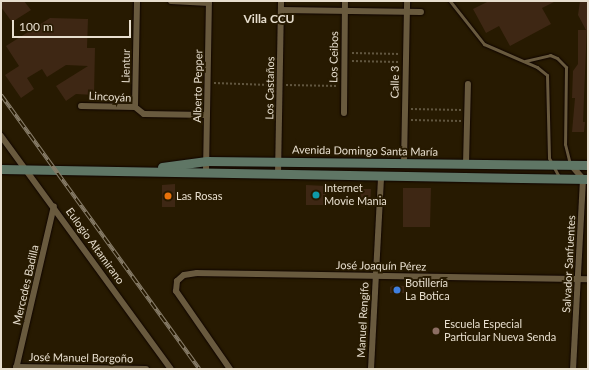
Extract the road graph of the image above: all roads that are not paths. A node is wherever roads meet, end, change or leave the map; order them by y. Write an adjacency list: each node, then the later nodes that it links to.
1 (137, 1): 15 (street, Lientur)
2 (171, 1): 7 (street)
3 (281, 1): 8 (street, Los Castaños)
4 (345, 1): 9 (street, Los Ceibos)
5 (407, 1): 10 (street, Calle 3)
6 (450, 1): 12 (lane)
7 (209, 2): 17 (street, Alberto Pepper)
8 (281, 10): 9 (street); 20 (street, Los Castaños)
9 (345, 11): 10 (street); 16 (street, Los Ceibos)
10 (406, 12): 11 (street); 21 (street, Calle 3)
11 (421, 12)
12 (525, 61): 23 (lane); 24 (lane)
13 (468, 84): 22 (street)
14 (81, 106): 15 (street, Lincoyán)
15 (135, 107): 17 (street, Lincoyán)
16 (344, 113)
17 (207, 115): 19 (street, Alberto Pepper)
18 (1, 136): 27 (street, Eulogio Altamirano)
19 (207, 161): 20 (main road, Avenida Domingo Santa María); 28 (main road, Avenida Domingo Santa María); 29 (street, Alberto Pepper)
20 (278, 162): 21 (main road, Avenida Domingo Santa María); 30 (street, Los Castaños)
21 (404, 163): 22 (main road, Avenida Domingo Santa María)
22 (466, 164): 23 (main road, Avenida Domingo Santa María)
23 (552, 165): 24 (main road, Avenida Domingo Santa María); 32 (lane)
24 (571, 165): 25 (main road, Avenida Domingo Santa María); 33 (street)
25 (588, 165)
26 (1, 169): 27 (main road, Avenida Domingo Santa María)
27 (26, 169): 28 (main road, Avenida Domingo Santa María); 34 (street, Eulogio Altamirano)
28 (142, 169): 29 (main road, Avenida Domingo Santa María)
29 (206, 171): 30 (main road, Avenida Domingo Santa María)
30 (278, 175): 31 (main road, Avenida Domingo Santa María)
31 (381, 177): 32 (main road, Avenida Domingo Santa María); 35 (street, Manuel Rengifo)
32 (561, 178): 33 (main road, Avenida Domingo Santa María)
33 (585, 179): 36 (street, Salvador Sanfuentes)
34 (54, 206): 38 (street, Mercedes Badilla); 40 (street, Eulogio Altamirano)
35 (376, 275): 36 (street, José Joaquín Pérez); 41 (street, José Joaquín Pérez); 42 (street, Manuel Rengifo)
36 (578, 279): 37 (street, José Joaquín Pérez); 43 (street, Salvador Sanfuentes)
37 (588, 279)
38 (16, 368): 39 (street, José Manuel Borgoño)
39 (146, 369)
40 (172, 369)
41 (230, 369)
42 (371, 369)
43 (573, 369)

